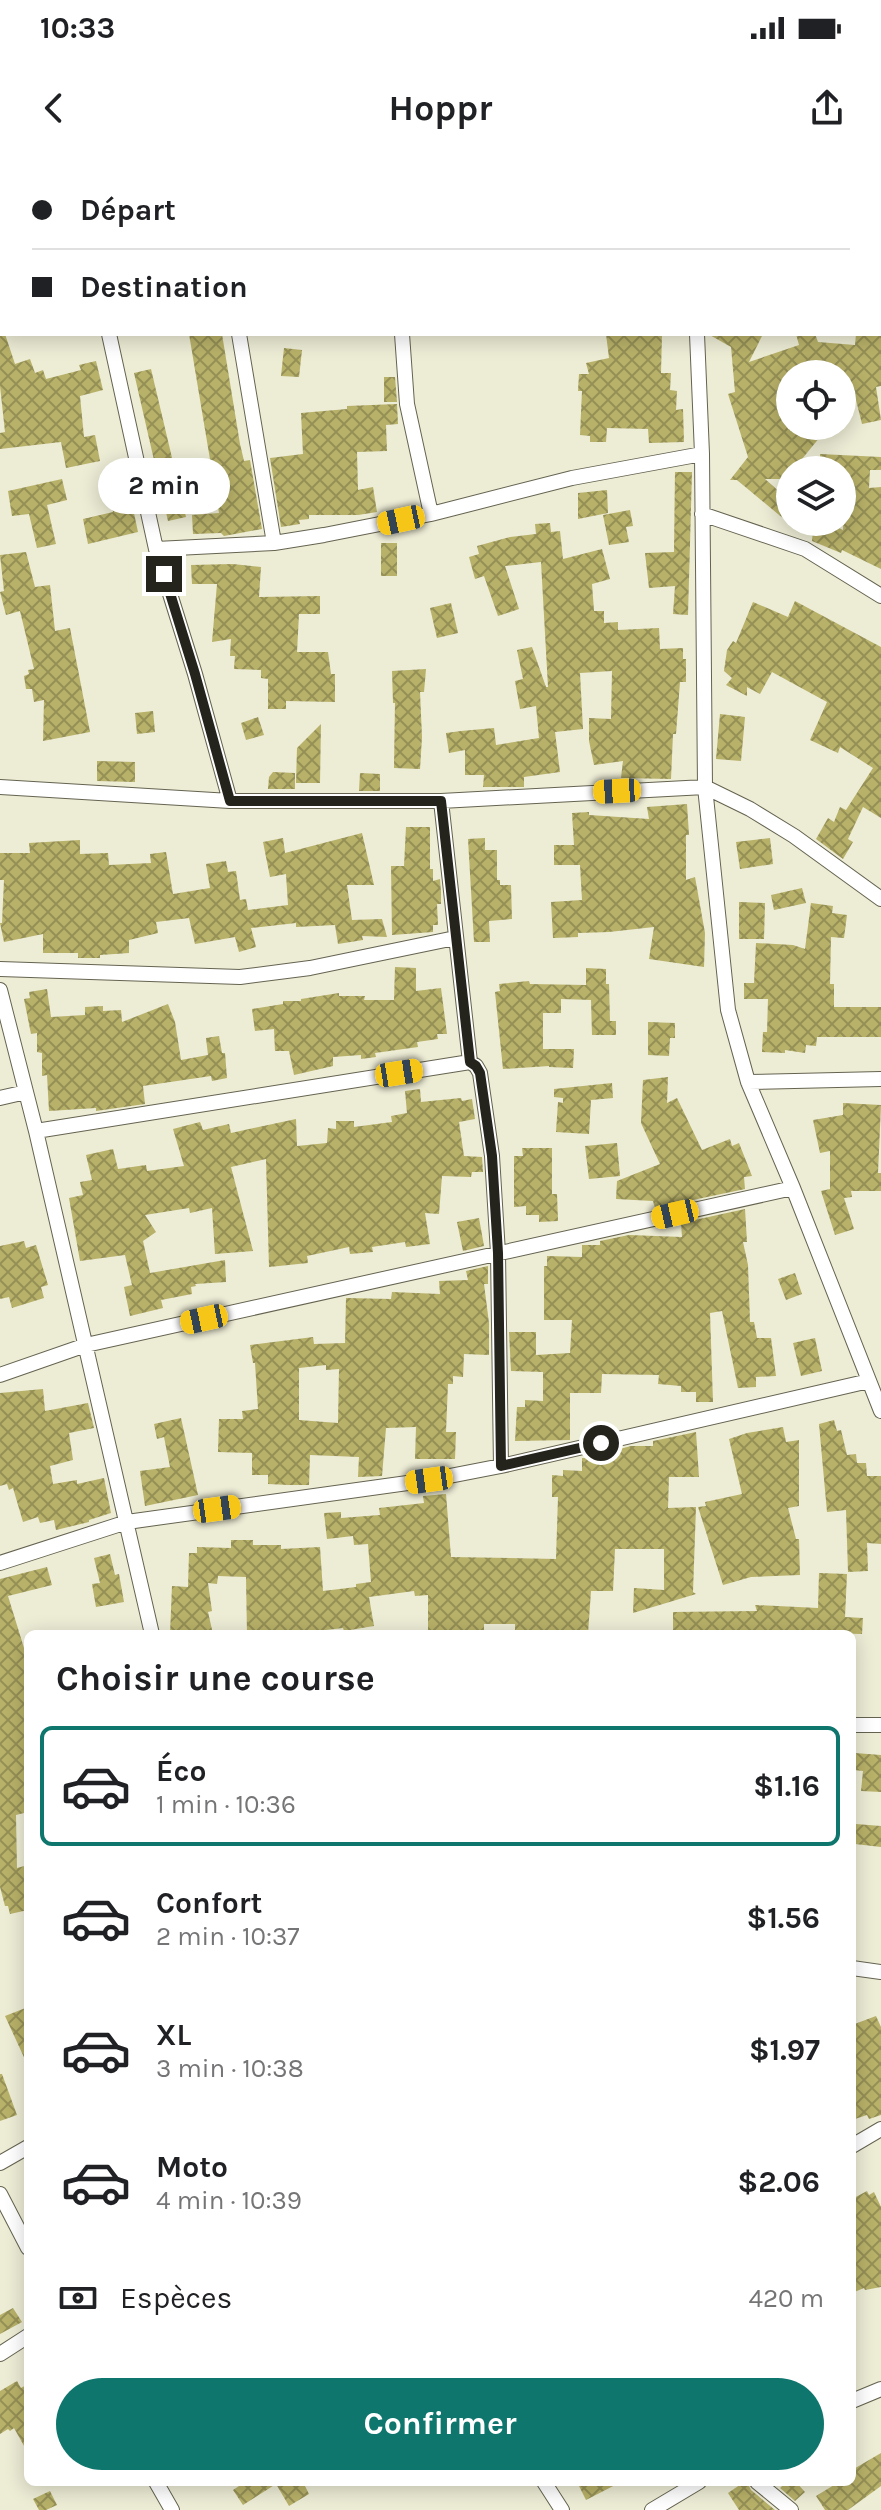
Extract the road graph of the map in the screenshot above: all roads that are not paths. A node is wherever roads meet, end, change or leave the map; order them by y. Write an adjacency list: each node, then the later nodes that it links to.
1 (109, 336): 9 (street)
2 (239, 336): 8 (street)
3 (402, 336): 6 (street)
4 (697, 336): 5 (street)
5 (702, 454): 6 (street); 7 (street)
6 (431, 514): 8 (street)
7 (702, 514): 10 (street); 12 (street)
8 (274, 543): 9 (street)
9 (156, 549): 13 (street)
10 (881, 596)
11 (0, 787): 13 (street)
12 (705, 787): 14 (street); 15 (street); 21 (street)
13 (230, 801): 14 (street)
14 (441, 801): 16 (street)
15 (881, 899)
16 (455, 938): 17 (street); 19 (street)
17 (0, 969)
18 (0, 990): 22 (street)
19 (470, 1062): 24 (street); 26 (street)
20 (881, 1079): 21 (street)
21 (748, 1082): 25 (street)
22 (26, 1092): 23 (street); 24 (street)
23 (0, 1098)
24 (36, 1131): 27 (street)
25 (793, 1188): 26 (street); 29 (street)
26 (498, 1253): 27 (street); 31 (street)
27 (86, 1345): 28 (street); 32 (street)
28 (0, 1375)
29 (869, 1381): 30 (street); 31 (street)
30 (881, 1411)
31 (501, 1466): 32 (street)
32 (127, 1522): 33 (street); 34 (street)
33 (0, 1563)
34 (151, 1630)
35 (856, 1725): 36 (street)
36 (881, 1725)
37 (856, 1969): 38 (street)
38 (881, 1972)
39 (881, 2129): 40 (street)
40 (856, 2144)
41 (24, 2149): 42 (street)
42 (0, 2163)
43 (0, 2194): 44 (street)
44 (24, 2240)
45 (24, 2339): 46 (street)
46 (0, 2354)
47 (881, 2389): 48 (street)
48 (856, 2399)
49 (158, 2486): 53 (street)
50 (547, 2486): 54 (street)
51 (692, 2486): 55 (street)
52 (762, 2486): 56 (street)
53 (172, 2510)
54 (562, 2510)
55 (652, 2510)
56 (791, 2510)

